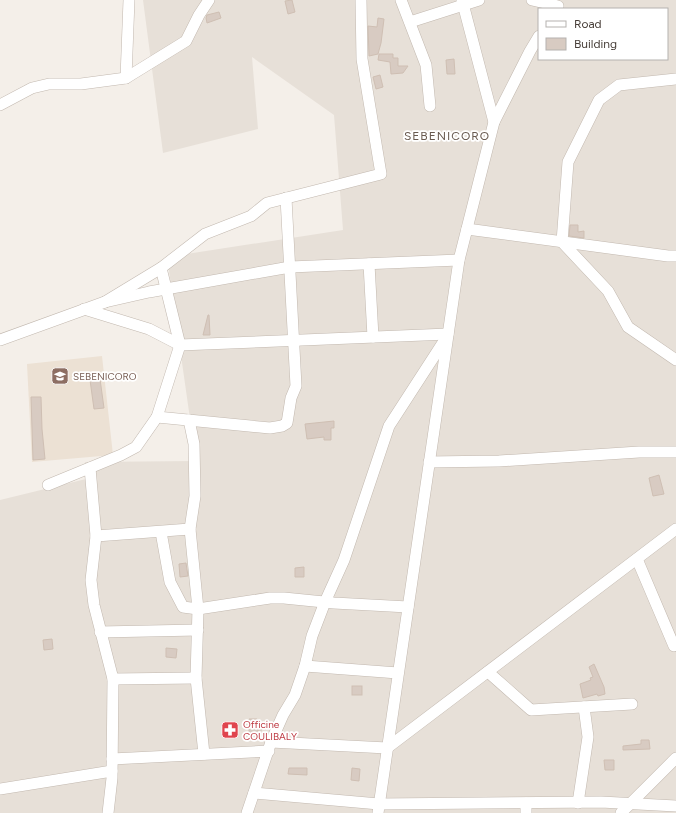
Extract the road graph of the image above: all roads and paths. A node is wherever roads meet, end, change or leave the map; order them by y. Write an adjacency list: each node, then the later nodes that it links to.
1 (129, 0): 11 (street)
2 (209, 0): 11 (street)
3 (361, 0): 16 (street)
4 (401, 0): 9 (street)
5 (478, 0): 7 (street)
6 (532, 0): 8 (street)
7 (462, 3): 9 (street); 15 (street)
8 (559, 5)
9 (410, 22): 14 (street)
10 (538, 38): 15 (street)
11 (126, 78): 13 (street)
12 (676, 79): 18 (street)
13 (0, 105)
14 (430, 106)
15 (494, 122): 17 (street)
16 (286, 198): 22 (street); 23 (street)
17 (467, 229): 18 (street); 20 (street)
18 (562, 242): 19 (street); 32 (street)
19 (676, 256)
20 (459, 260): 21 (street); 27 (street)
21 (369, 264): 22 (street); 28 (street)
22 (290, 267): 24 (street); 30 (street)
23 (161, 268): 24 (street); 25 (street)
24 (166, 289): 25 (street); 31 (street)
25 (105, 302): 26 (street)
26 (84, 309): 29 (street); 31 (street)
27 (448, 334): 28 (street); 36 (street); 44 (street)
28 (373, 337): 30 (street)
29 (0, 340)
30 (294, 340): 31 (street); 34 (street)
31 (180, 345): 33 (street)
32 (676, 360)
33 (157, 417): 34 (street); 37 (street)
34 (190, 420): 39 (street)
35 (676, 452): 36 (street)
36 (429, 462): 45 (street)
37 (90, 468): 38 (street); 42 (street)
38 (48, 485)
39 (190, 530): 41 (street); 46 (street)
40 (676, 530): 43 (street)
41 (161, 532): 42 (street); 46 (street)
42 (96, 536): 48 (street)
43 (637, 559): 49 (street); 52 (street)
44 (325, 602): 45 (street); 46 (street); 50 (street)
45 (408, 607): 51 (street)
46 (198, 609): 47 (street)
47 (198, 630): 48 (street); 53 (street)
48 (100, 632): 54 (street)
49 (674, 646)
50 (305, 666): 51 (street); 57 (street)
51 (398, 672): 58 (street)
52 (488, 672): 56 (street); 58 (street)
53 (196, 678): 54 (street); 59 (street)
54 (113, 679): 61 (street)
55 (632, 704): 56 (street)
56 (584, 706): 65 (street)
57 (270, 746): 58 (street); 59 (street); 64 (street)
58 (387, 748): 68 (street)
59 (204, 754): 61 (street)
60 (676, 758): 66 (street)
61 (112, 759): 62 (street)
62 (112, 771): 63 (street); 71 (street)
63 (0, 790)
64 (254, 793): 68 (street); 72 (street)
65 (578, 803): 66 (street); 70 (street)
66 (630, 804): 67 (street); 73 (street)
67 (676, 806)
68 (378, 808): 69 (street)
69 (446, 808): 70 (street)
70 (526, 808)
71 (108, 813)
72 (247, 813)
73 (621, 813)

